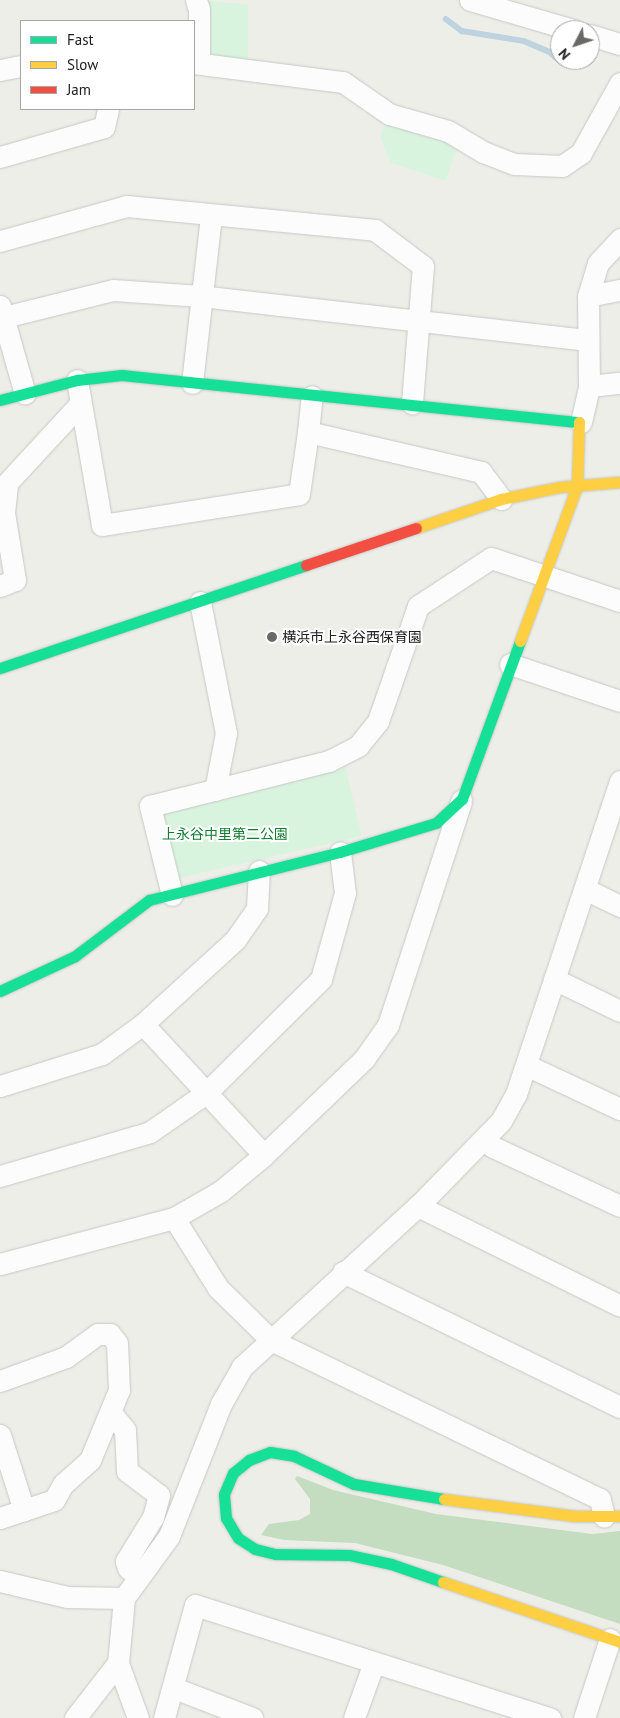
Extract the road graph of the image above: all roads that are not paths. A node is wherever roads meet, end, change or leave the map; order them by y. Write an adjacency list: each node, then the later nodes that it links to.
1 (196, 0): 6 (street)
2 (470, 0): 3 (street)
3 (550, 23)
4 (600, 38): 5 (street)
5 (620, 44)
6 (196, 63): 9 (street)
7 (20, 66): 8 (street)
8 (0, 70)
9 (620, 82)
10 (108, 110): 11 (street)
11 (0, 157)
12 (211, 215): 14 (street); 16 (street); 19 (street)
13 (620, 239): 17 (street)
14 (0, 241)
15 (620, 290): 17 (street)
16 (201, 296): 18 (street); 19 (street); 22 (street)
17 (588, 296): 20 (street)
18 (1, 314): 25 (street)
19 (418, 321): 20 (street); 29 (street)
20 (587, 340): 24 (street)
21 (77, 380): 22 (street); 25 (street); 28 (street)
22 (192, 383): 26 (street)
23 (620, 383): 24 (street)
24 (589, 386): 30 (street)
25 (25, 394): 27 (street)
26 (312, 396): 29 (street); 31 (street)
27 (0, 400)
28 (80, 404): 31 (street); 36 (street)
29 (412, 404): 30 (street)
30 (581, 422): 33 (street)
31 (308, 432): 34 (street)
32 (620, 482): 33 (street)
33 (577, 486): 34 (street); 35 (street)
34 (500, 499): 38 (street)
35 (544, 574): 37 (street); 39 (street); 42 (street)
36 (0, 586)
37 (620, 601)
38 (200, 602): 40 (street); 42 (street)
39 (510, 664): 41 (street); 44 (street)
40 (0, 668)
41 (620, 701)
42 (215, 790): 48 (street)
43 (618, 796): 47 (street)
44 (462, 799): 45 (street); 59 (street)
45 (340, 852): 46 (street); 56 (street)
46 (259, 871): 48 (street); 53 (street)
47 (584, 889): 49 (street); 50 (street)
48 (172, 895): 51 (street)
49 (620, 906)
50 (554, 979): 52 (street); 54 (street)
51 (0, 991)
52 (620, 1011)
53 (143, 1024): 55 (street); 56 (street)
54 (526, 1065): 57 (street); 58 (street)
55 (0, 1086)
56 (206, 1093): 59 (street); 60 (street)
57 (620, 1109)
58 (484, 1139): 61 (street); 62 (street)
59 (264, 1155): 63 (street)
60 (0, 1176)
61 (418, 1206): 65 (street); 66 (street)
62 (620, 1206)
63 (174, 1218): 64 (street); 67 (street)
64 (0, 1264)
65 (343, 1272): 67 (street); 69 (street)
66 (620, 1306)
67 (271, 1340): 73 (street); 75 (street)
68 (0, 1380): 70 (street)
69 (620, 1406)
70 (110, 1412): 72 (street); 75 (street)
71 (0, 1436): 72 (street)
72 (24, 1510): 74 (street)
73 (612, 1517): 78 (street)
74 (0, 1518)
75 (139, 1577): 77 (street)
76 (0, 1581): 77 (street)
77 (124, 1598): 80 (street)
78 (615, 1640): 88 (street)
79 (374, 1662): 81 (street); 86 (street); 87 (street)
80 (118, 1663): 82 (street); 83 (street)
81 (174, 1688): 84 (street); 85 (street)
82 (75, 1718)
83 (138, 1718)
84 (164, 1718)
85 (252, 1718)
86 (354, 1718)
87 (550, 1718)
88 (584, 1718)

